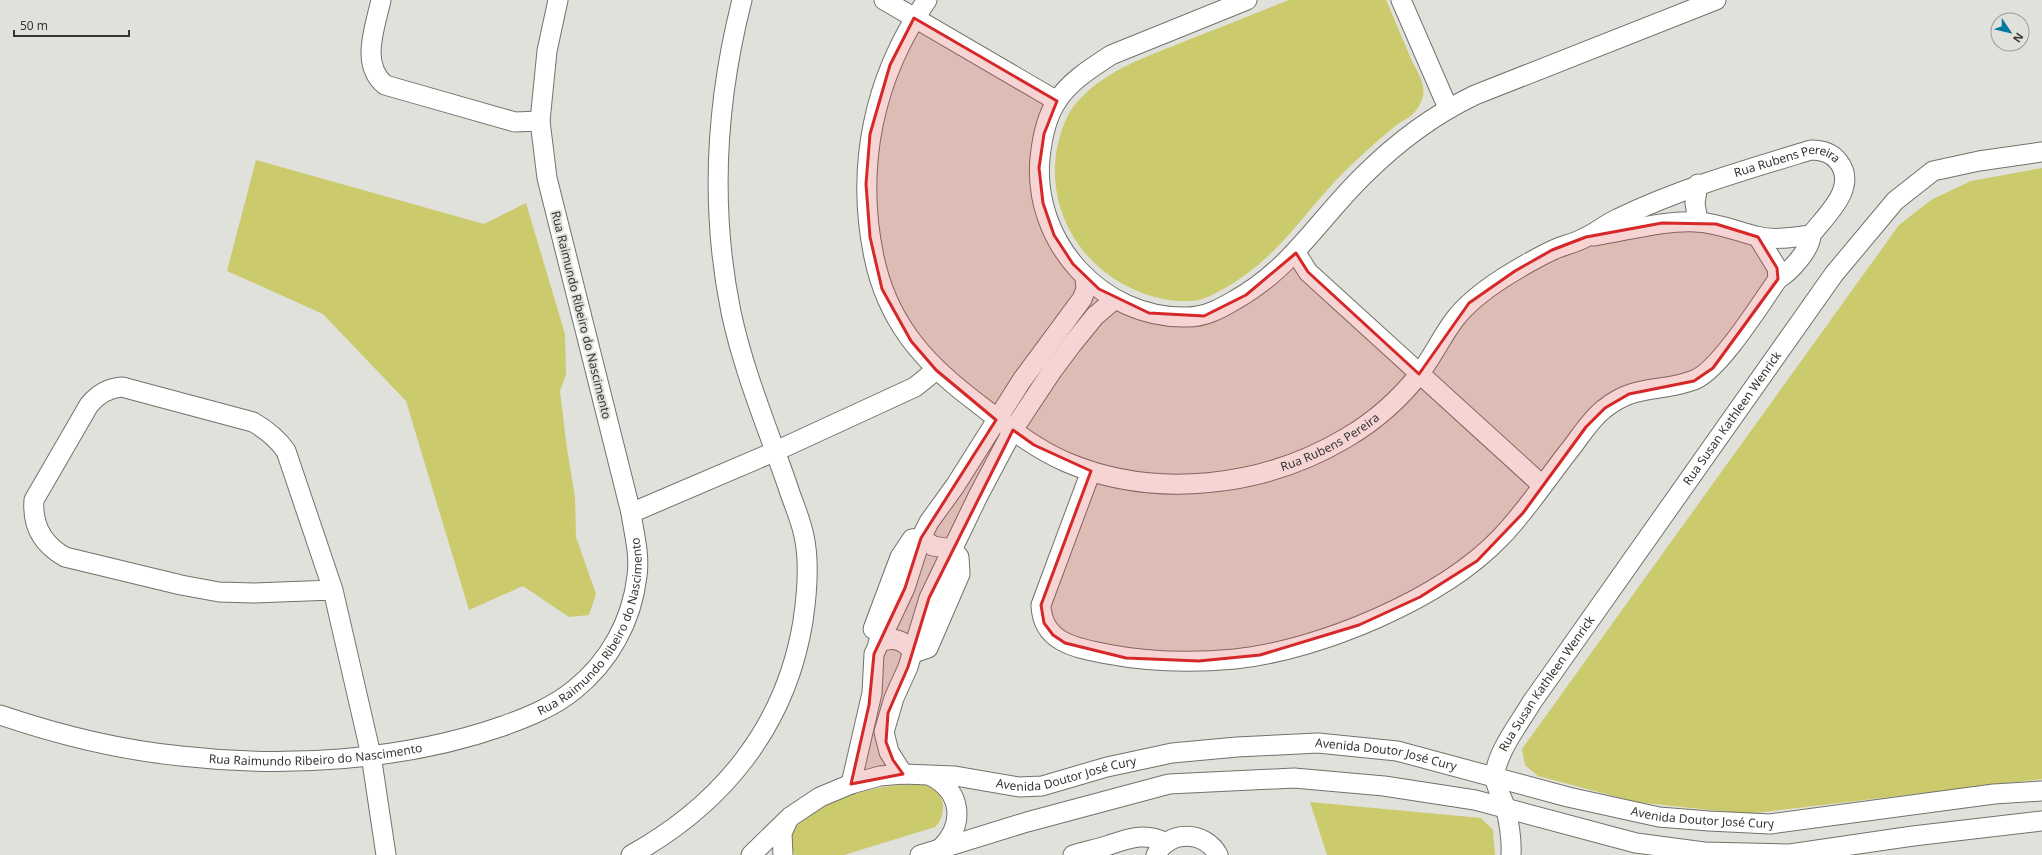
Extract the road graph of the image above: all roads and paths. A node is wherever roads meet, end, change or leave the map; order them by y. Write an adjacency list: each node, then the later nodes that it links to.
1 (381, 0): 12 (street)
2 (558, 0): 12 (street, Rua Raimundo Ribeiro do Nascimento)
3 (742, 0): 27 (street)
4 (884, 0): 9 (street)
5 (926, 0): 9 (street, Rua Rubens Pereira)
6 (1247, 0): 10 (street)
7 (1401, 0): 11 (street)
8 (1716, 0): 11 (street)
9 (914, 18): 10 (street); 23 (street, Rua Rubens Pereira)
10 (1057, 101): 20 (street)
11 (1448, 108): 19 (street)
12 (540, 120): 30 (street, Rua Raimundo Ribeiro do Nascimento)
13 (2042, 152): 40 (street, Rua Susan Kathleen Wenrick)
14 (1698, 184): 15 (street); 16 (street, Rua Rubens Pereira); 17 (street, Rua Rubens Pereira)
15 (1698, 222): 17 (street, Rua Rubens Pereira); 18 (street, Rua Rubens Pereira)
16 (1811, 235): 18 (street, Rua Rubens Pereira); 21 (street, Rua Rubens Pereira)
17 (1586, 237): 24 (street, Rua Rubens Pereira)
18 (1758, 237): 21 (street)
19 (1296, 253): 22 (street); 24 (street)
20 (1085, 278): 22 (street); 25 (street)
21 (1778, 279): 29 (street, Rua Rubens Pereira)
22 (1115, 299): 26 (street)
23 (936, 370): 25 (street, Rua Rubens Pereira); 27 (street)
24 (1420, 374): 28 (street, Rua Rubens Pereira); 29 (street)
25 (996, 420): 26 (street, Rua Rubens Pereira); 31 (street)
26 (1013, 430): 28 (street, Rua Rubens Pereira); 32 (street)
27 (776, 451): 30 (street); 50 (street)
28 (1091, 471): 29 (street, Rua Rubens Pereira)
29 (1542, 485)
30 (631, 513): 37 (street, Rua Raimundo Ribeiro do Nascimento)
31 (921, 538): 32 (street); 34 (street)
32 (952, 549): 35 (street)
33 (333, 590): 33 (street); 37 (street)
34 (878, 643): 35 (street); 41 (street)
35 (913, 653): 38 (street)
36 (0, 715): 37 (street, Rua Raimundo Ribeiro do Nascimento)
37 (371, 754): 49 (street)
38 (904, 774): 39 (street, Avenida Doutor José Cury); 41 (street, Avenida Doutor José Cury)
39 (931, 776): 40 (street, Avenida Doutor José Cury); 46 (street)
40 (1495, 778): 42 (street, Avenida Doutor José Cury); 43 (street)
41 (851, 784): 44 (street, Avenida Doutor José Cury)
42 (2042, 790)
43 (1505, 808): 45 (street); 46 (street); 56 (street)
44 (790, 817): 51 (street, Avenida Doutor José Cury); 52 (street)
45 (2042, 821)
46 (941, 848): 53 (street)
47 (1161, 849): 48 (street); 55 (street)
48 (1116, 850): 54 (street)
49 (386, 855)
50 (631, 855)
51 (751, 855)
52 (783, 855)
53 (920, 855)
54 (1073, 855)
55 (1218, 855)
56 (1511, 855)

